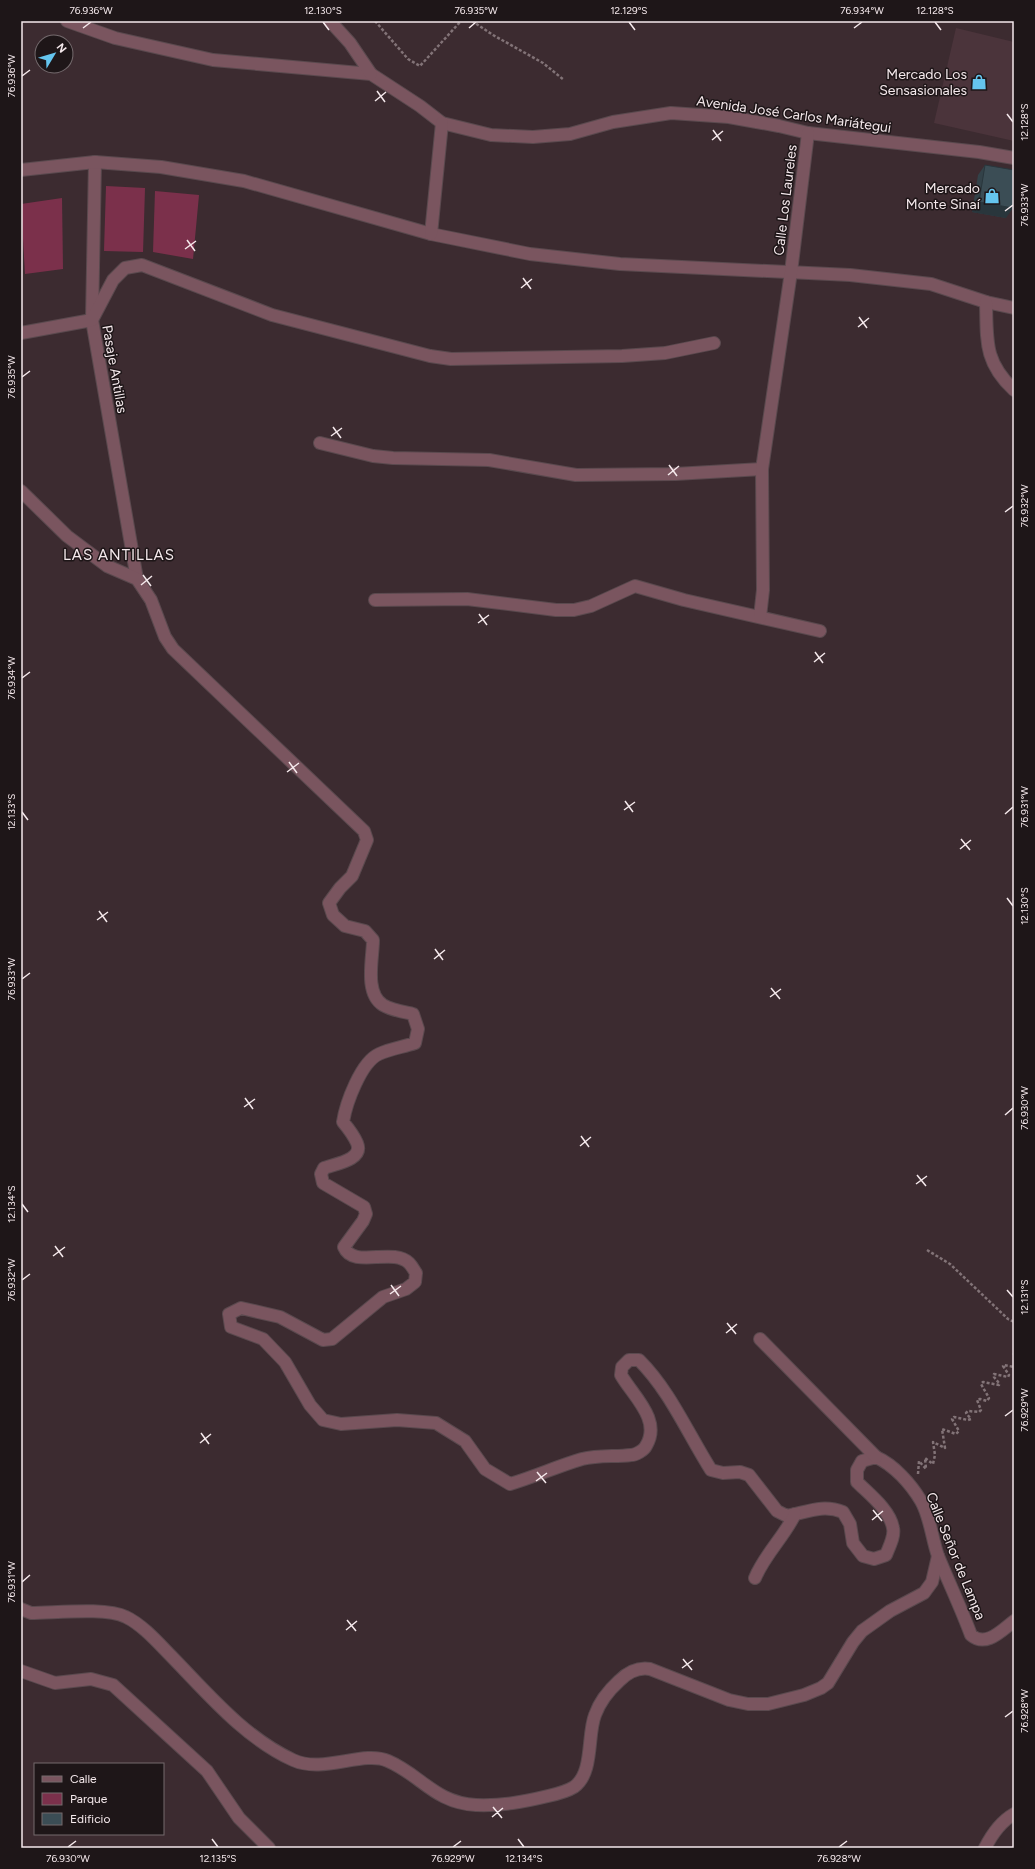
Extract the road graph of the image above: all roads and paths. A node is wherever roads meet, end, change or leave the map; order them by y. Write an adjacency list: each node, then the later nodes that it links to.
1 (67, 21): 6 (street, Avenida José Carlos Mariátegui)
2 (330, 21): 6 (street)
3 (375, 21): 4 (path)
4 (461, 21)
5 (472, 21): 7 (path)
6 (371, 74): 8 (street, Avenida José Carlos Mariátegui)
7 (564, 80)
8 (442, 123): 9 (street, Avenida José Carlos Mariátegui); 13 (street)
9 (808, 133): 10 (street, Avenida José Carlos Mariátegui); 14 (street, Calle Los Laureles)
10 (1014, 158)
11 (95, 162): 12 (street); 13 (street); 17 (street, Pasaje Antillas)
12 (21, 170)
13 (431, 234): 14 (street)
14 (791, 272): 15 (street); 22 (street, Calle Los Laureles)
15 (986, 302): 16 (street); 20 (street)
16 (1014, 308)
17 (92, 320): 18 (street); 19 (street); 24 (street, Pasaje Antillas)
18 (21, 333)
19 (714, 343)
20 (1014, 390)
21 (320, 443): 22 (street)
22 (762, 469): 26 (street, Calle Los Laureles)
23 (21, 491): 24 (street)
24 (137, 580): 34 (street)
25 (375, 600): 26 (street)
26 (760, 618): 27 (street)
27 (820, 630)
28 (927, 1250): 29 (path)
29 (1014, 1322)
30 (760, 1339): 32 (street, Calle Señor de Lampa)
31 (1014, 1367): 33 (path)
32 (876, 1457): 33 (street, Calle Señor de Lampa); 34 (street)
33 (916, 1494): 35 (street, Calle Señor de Lampa)
34 (795, 1514): 36 (street)
35 (938, 1556): 37 (street); 38 (street, Calle Señor de Lampa)
36 (755, 1578)
37 (21, 1609)
38 (1014, 1621)
39 (21, 1671): 41 (street)
40 (1014, 1814): 42 (street)
41 (269, 1848)
42 (985, 1848)

